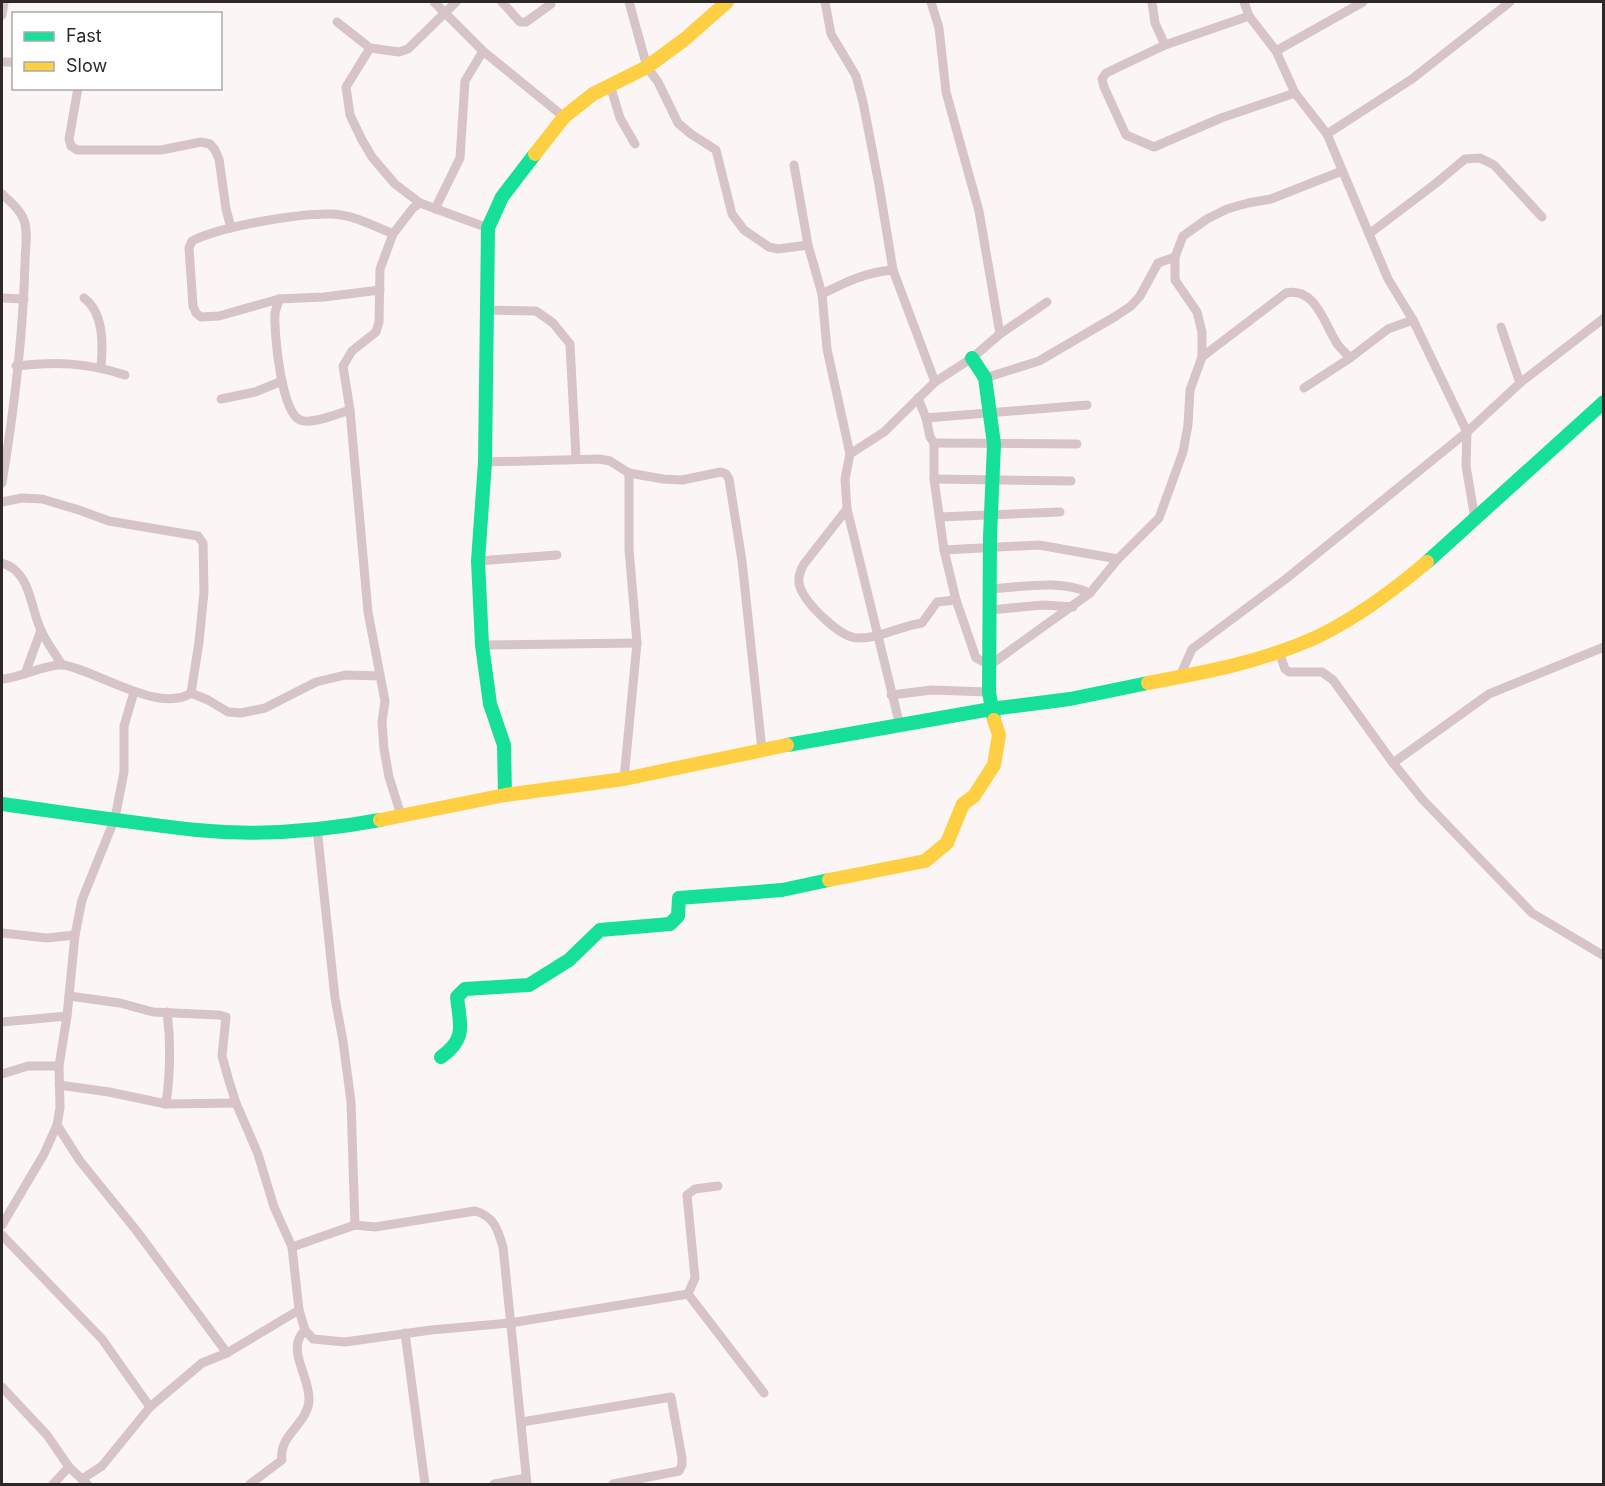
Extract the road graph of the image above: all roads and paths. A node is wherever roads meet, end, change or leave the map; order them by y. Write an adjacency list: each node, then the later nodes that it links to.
1 (4, 2): 16 (street)
2 (434, 2): 15 (street)
3 (456, 2): 15 (street)
4 (502, 2): 13 (street)
5 (630, 2): 23 (street)
6 (727, 2): 14 (street)
7 (825, 2): 42 (street)
8 (931, 2): 54 (street)
9 (1152, 2): 19 (street)
10 (1244, 2): 17 (street)
11 (1360, 2): 22 (street)
12 (1510, 2): 28 (street)
13 (551, 4)
14 (714, 6): 23 (street)
15 (446, 12): 20 (street); 21 (street)
16 (2, 15)
17 (1249, 16): 19 (street); 22 (street)
18 (337, 22): 20 (street)
19 (1165, 45): 26 (street)
20 (370, 48): 33 (street)
21 (483, 51): 27 (street); 34 (street)
22 (1276, 51): 26 (street)
23 (647, 67): 24 (street); 40 (street)
24 (610, 85): 27 (street); 29 (street)
25 (78, 90): 36 (street)
26 (1295, 93): 28 (street)
27 (564, 117): 37 (street)
28 (1327, 134): 31 (street)
29 (635, 144)
30 (794, 165): 40 (street)
31 (1342, 171): 39 (street); 41 (street)
32 (2, 194): 47 (street)
33 (420, 203): 34 (street); 38 (street)
34 (435, 209): 37 (street)
35 (1542, 217): 39 (street)
36 (231, 228): 38 (street); 48 (street)
37 (488, 228): 50 (street)
38 (393, 234): 43 (street)
39 (1369, 234): 52 (street)
40 (807, 245): 44 (street)
41 (1175, 257): 55 (street); 61 (street)
42 (893, 270): 44 (street); 63 (street)
43 (380, 290): 48 (street); 70 (street)
44 (822, 294): 77 (street)
45 (2, 298): 47 (street)
46 (84, 298): 59 (street)
47 (24, 299): 58 (street)
48 (279, 299): 62 (street)
49 (1047, 302): 54 (street)
50 (486, 310): 78 (street); 79 (street)
51 (1604, 318): 64 (street)
52 (1413, 320): 57 (street); 73 (street)
53 (1501, 327): 64 (street)
54 (1000, 334): 56 (street)
55 (1202, 357): 57 (street); 94 (street)
56 (972, 358): 61 (street); 63 (street)
57 (1350, 358): 65 (street)
58 (16, 366): 59 (street); 84 (street)
59 (101, 367): 60 (street)
60 (125, 375)
61 (984, 378): 71 (street)
62 (282, 381): 67 (street); 70 (street)
63 (935, 382): 66 (street)
64 (1520, 383): 73 (street)
65 (1304, 388)
66 (918, 398): 72 (street); 77 (street)
67 (221, 399)
68 (1604, 402): 90 (street)
69 (1087, 405): 71 (street)
70 (350, 410): 111 (street)
71 (990, 412): 72 (street); 75 (street)
72 (926, 418): 74 (street)
73 (1467, 432): 90 (street); 112 (street)
74 (934, 443): 75 (street); 81 (street)
75 (993, 444): 76 (street); 82 (street)
76 (1077, 444)
77 (850, 454): 86 (street)
78 (576, 458): 79 (street); 80 (street)
79 (485, 462): 95 (street)
80 (629, 473): 104 (street); 120 (street)
81 (934, 479): 82 (street); 89 (street)
82 (992, 481): 83 (street); 88 (street)
83 (1071, 481)
84 (2, 483)
85 (2, 502): 116 (street)
86 (847, 509): 103 (street); 103 (street)
87 (1060, 512): 88 (street)
88 (992, 514): 89 (street); 91 (street)
89 (939, 517): 92 (street)
90 (1475, 519): 107 (street)
91 (990, 547): 92 (street); 94 (street); 97 (street)
92 (944, 550): 99 (street)
93 (557, 555): 95 (street)
94 (1118, 559): 98 (street)
95 (478, 561): 105 (street)
96 (2, 563): 102 (street)
97 (991, 589): 98 (street); 101 (street)
98 (1090, 593): 100 (street)
99 (956, 600): 103 (street); 109 (street)
100 (1073, 607): 101 (street); 109 (street)
101 (990, 609): 109 (street)
102 (40, 630): 108 (street); 110 (street)
103 (880, 637): 117 (street)
104 (637, 643): 105 (street); 122 (street)
105 (482, 645): 123 (street)
106 (1604, 647): 121 (street)
107 (1279, 652): 112 (street); 121 (street)
108 (62, 664): 110 (street); 114 (street)
109 (990, 664): 115 (street)
110 (25, 674): 113 (street)
111 (380, 676): 116 (street); 125 (street)
112 (1179, 678): 118 (street)
113 (2, 679)
114 (134, 692): 116 (street); 126 (street)
115 (989, 692): 117 (street); 118 (street)
116 (191, 693)
117 (891, 695): 119 (street)
118 (991, 709): 119 (street); 135 (street)
119 (900, 726): 120 (street)
120 (762, 750): 122 (street)
121 (1393, 763): 130 (street)
122 (624, 779): 123 (street)
123 (505, 795): 125 (street)
124 (2, 804): 126 (street)
125 (401, 815): 127 (street)
126 (115, 818): 127 (street); 129 (street)
127 (317, 828): 144 (street)
128 (2, 933): 129 (street)
129 (75, 935): 131 (street)
130 (1604, 956)
131 (69, 996): 132 (street); 133 (street)
132 (167, 1012): 139 (street); 140 (street)
133 (67, 1017): 134 (street); 136 (street)
134 (2, 1022)
135 (441, 1057)
136 (59, 1066): 137 (street); 138 (street)
137 (2, 1074)
138 (59, 1085): 140 (street); 141 (street)
139 (236, 1103): 140 (street); 146 (street)
140 (166, 1104)
141 (57, 1125): 143 (street); 152 (street)
142 (718, 1186): 147 (street)
143 (2, 1225)
144 (355, 1225): 146 (street); 149 (street)
145 (2, 1235): 155 (street)
146 (292, 1247): 148 (street)
147 (688, 1294): 149 (street); 154 (street)
148 (299, 1310): 150 (street); 152 (street)
149 (510, 1323): 151 (street); 156 (street)
150 (305, 1330): 151 (street); 161 (street)
151 (405, 1334): 162 (street)
152 (227, 1353): 155 (street)
153 (2, 1387): 157 (street)
154 (764, 1393)
155 (150, 1407): 159 (street)
156 (522, 1422): 158 (street); 164 (street)
157 (69, 1467): 159 (street); 160 (street)
158 (526, 1481): 163 (street)
159 (84, 1482)
160 (53, 1485)
161 (250, 1485)
162 (425, 1485)
163 (494, 1485)
164 (613, 1485)

